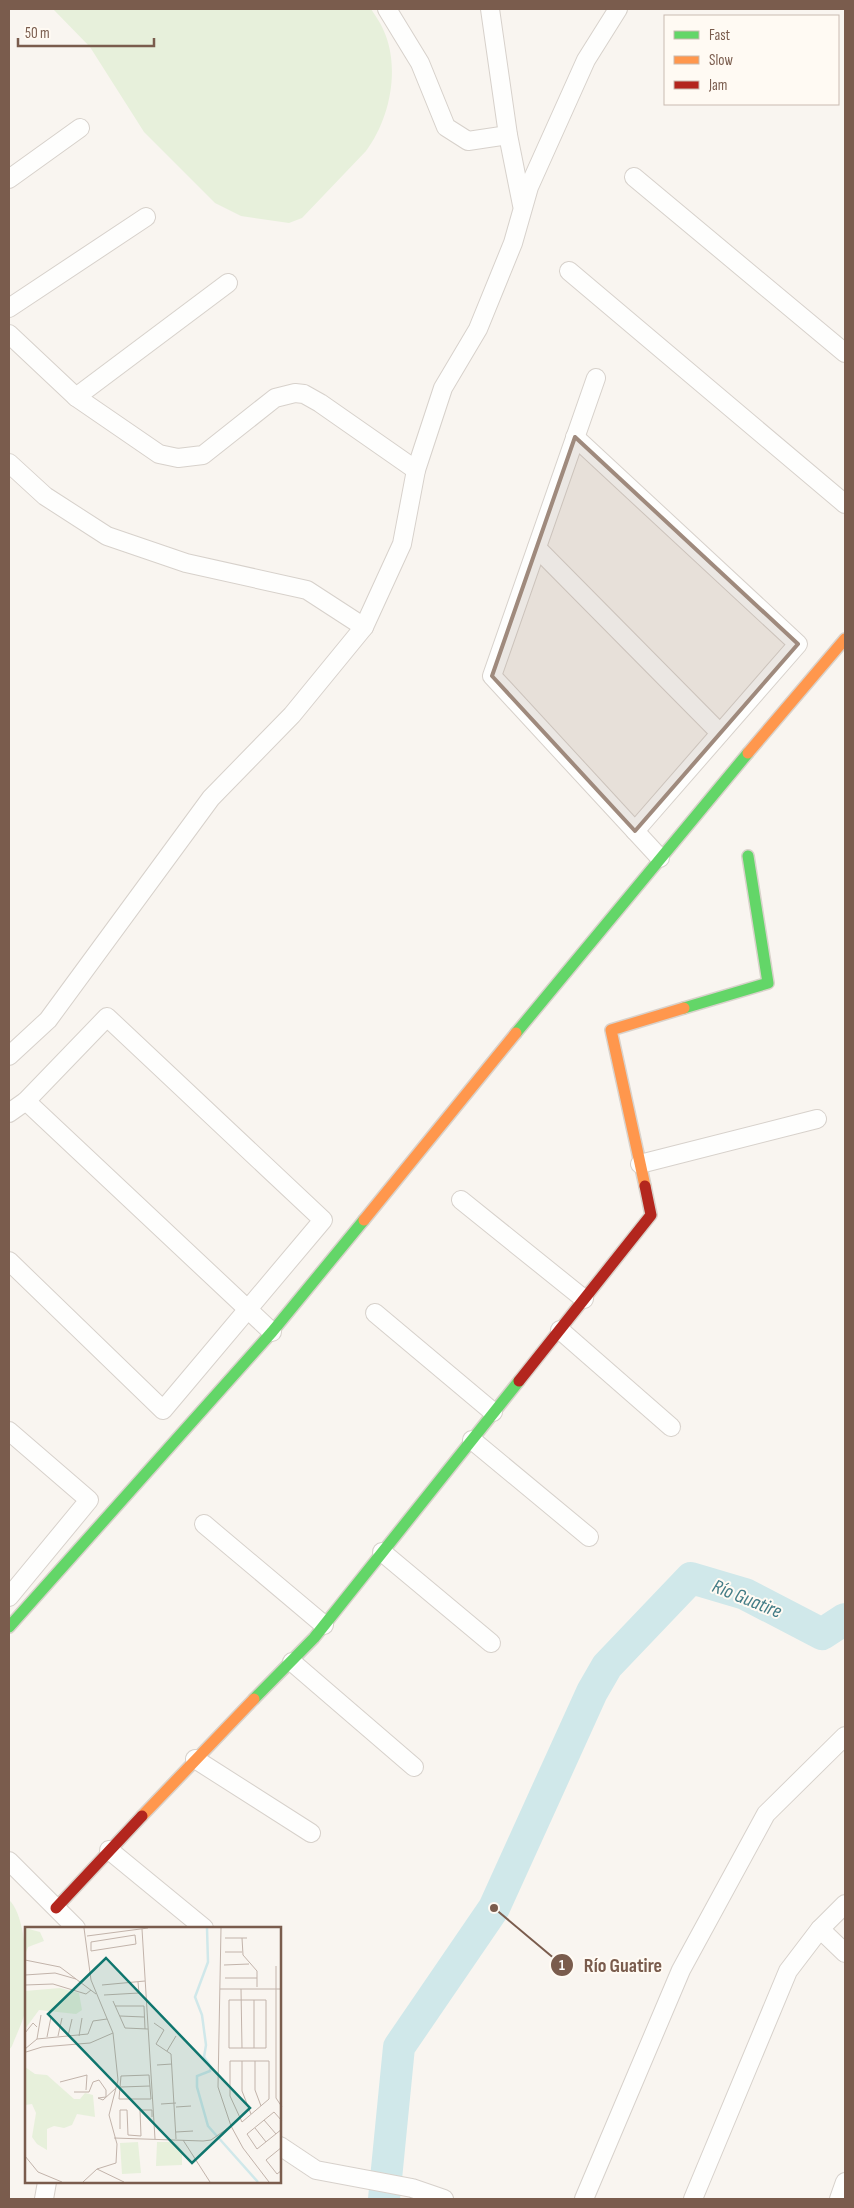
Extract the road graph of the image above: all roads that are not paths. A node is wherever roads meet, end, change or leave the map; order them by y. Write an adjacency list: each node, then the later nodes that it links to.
1 (387, 9): 5 (street)
2 (490, 9): 5 (street)
3 (618, 9): 8 (street)
4 (80, 128): 7 (street)
5 (508, 135): 8 (street)
6 (634, 177): 14 (street)
7 (9, 179)
8 (523, 208): 19 (street)
9 (146, 217): 12 (street)
10 (569, 271): 20 (street)
11 (228, 283): 16 (street)
12 (9, 308)
13 (9, 334): 16 (street)
14 (845, 352)
15 (596, 378): 17 (street)
16 (76, 397): 19 (street)
17 (575, 437): 21 (street); 24 (street)
18 (9, 463): 22 (street)
19 (416, 470): 22 (street)
20 (845, 504)
21 (537, 548): 24 (street); 25 (street)
22 (364, 627): 28 (street)
23 (845, 639): 27 (street)
24 (720, 733): 25 (street)
25 (635, 831): 27 (street)
26 (748, 856): 32 (street)
27 (660, 858): 39 (street)
28 (9, 1056)
29 (26, 1102): 30 (street); 36 (street); 36 (street)
30 (9, 1113)
31 (817, 1119): 32 (street)
32 (640, 1164): 35 (street)
33 (461, 1200): 35 (street)
34 (9, 1261): 36 (street)
35 (584, 1299): 38 (street)
36 (247, 1309): 39 (street)
37 (375, 1313): 40 (street)
38 (560, 1330): 40 (street); 41 (street)
39 (272, 1332): 49 (street)
40 (494, 1412): 43 (street)
41 (671, 1427)
42 (9, 1431): 47 (street)
43 (472, 1440): 45 (street); 46 (street)
44 (204, 1524): 48 (street)
45 (589, 1537)
46 (382, 1552): 48 (street); 50 (street)
47 (9, 1597)
48 (324, 1625): 51 (street)
49 (9, 1627)
50 (491, 1643)
51 (292, 1662): 53 (street); 54 (street)
52 (845, 1736): 69 (street)
53 (195, 1760): 55 (street); 56 (street)
54 (414, 1767)
55 (311, 1833)
56 (109, 1850): 59 (street); 61 (street)
57 (9, 1861): 59 (street)
58 (845, 1904): 62 (street)
59 (56, 1908): 60 (street)
60 (75, 1927)
61 (203, 1927)
62 (820, 1929): 63 (street); 70 (street)
63 (845, 1953)
64 (281, 2147): 68 (street)
65 (845, 2182): 71 (street)
66 (47, 2183): 67 (street)
67 (44, 2199)
68 (444, 2199)
69 (584, 2199)
70 (693, 2199)
71 (839, 2199)

